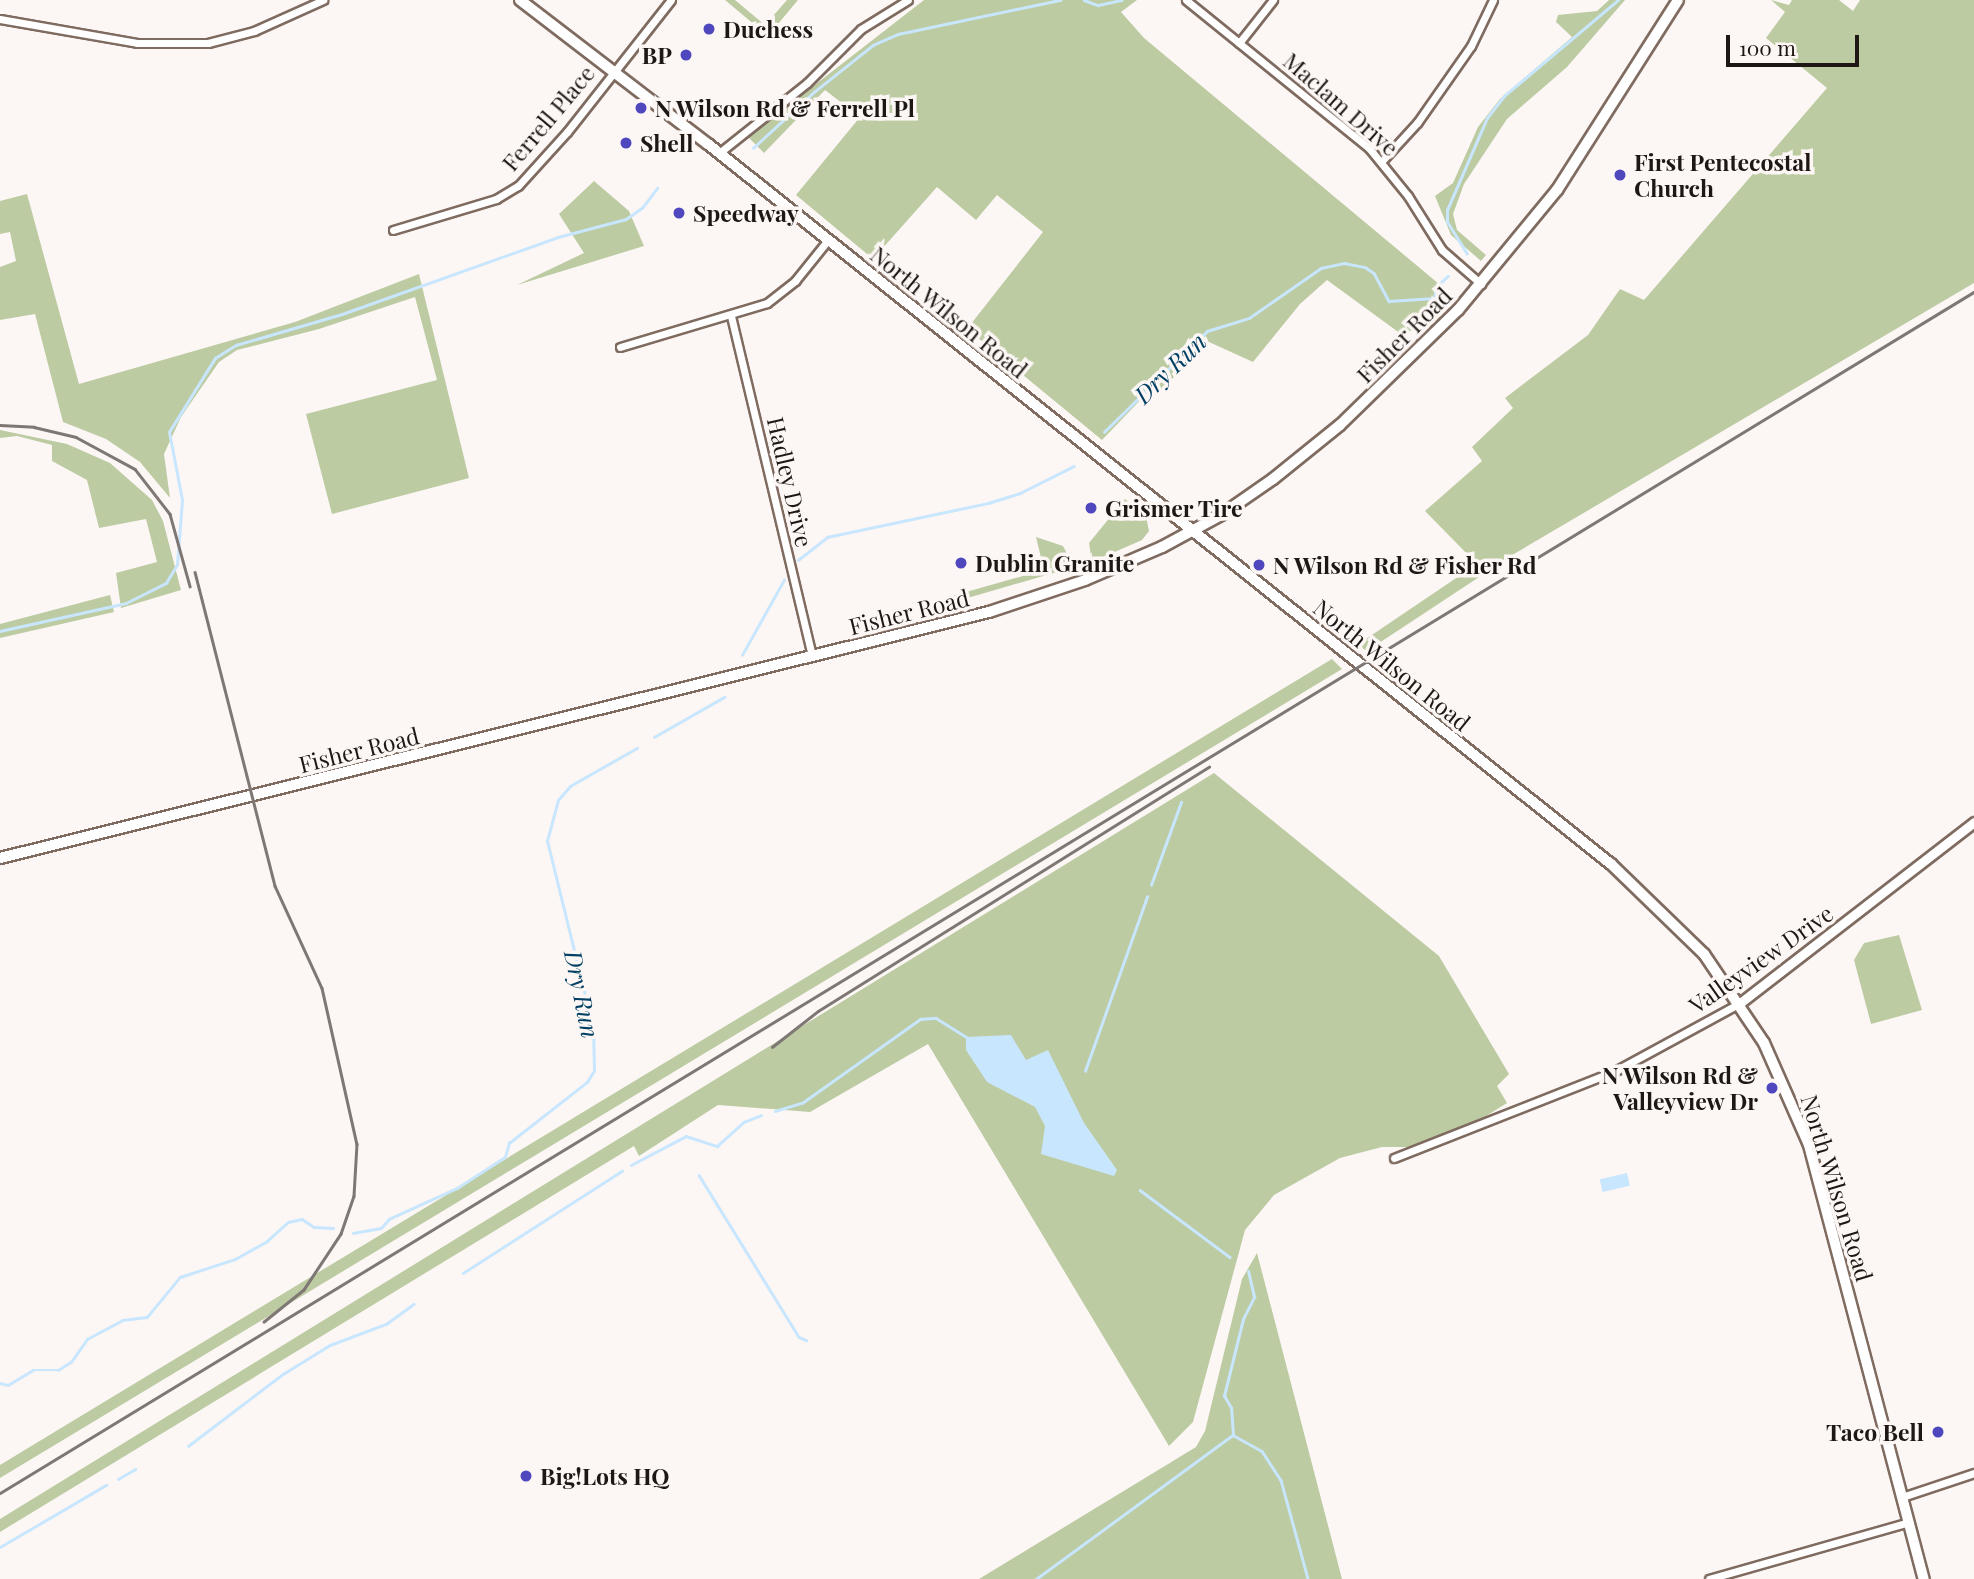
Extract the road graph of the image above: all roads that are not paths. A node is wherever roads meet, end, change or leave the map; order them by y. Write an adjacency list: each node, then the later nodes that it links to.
1 (323, 0): 9 (street)
2 (523, 0): 11 (main road, North Wilson Road)
3 (671, 0): 11 (street, Ferrell Place)
4 (908, 0): 12 (street)
5 (1186, 0): 10 (street, Maclam Drive)
6 (1273, 0): 10 (street)
7 (1493, 0): 13 (street)
8 (1678, 0): 16 (main road, Fisher Road)
9 (0, 19)
10 (1239, 43): 13 (street, Maclam Drive)
11 (613, 69): 12 (main road, North Wilson Road); 14 (street, Ferrell Place)
12 (719, 153): 15 (main road, North Wilson Road)
13 (1382, 161): 16 (street, Maclam Drive)
14 (393, 230)
15 (828, 240): 17 (street); 19 (main road, North Wilson Road)
16 (1481, 284): 19 (main road, Fisher Road)
17 (731, 316): 18 (street); 20 (street, Hadley Drive)
18 (620, 347)
19 (1194, 530): 20 (main road, Fisher Road); 23 (main road, North Wilson Road)
20 (812, 656): 22 (main road, Fisher Road)
21 (1974, 822): 23 (street, Valleyview Drive)
22 (0, 858)
23 (1740, 1003): 24 (street, Valleyview Drive); 26 (main road, North Wilson Road)
24 (1395, 1158)
25 (1974, 1473): 26 (street)
26 (1902, 1497): 27 (main road, North Wilson Road)
27 (1909, 1521): 28 (street); 29 (main road, North Wilson Road)
28 (1709, 1579)
29 (1924, 1579)

